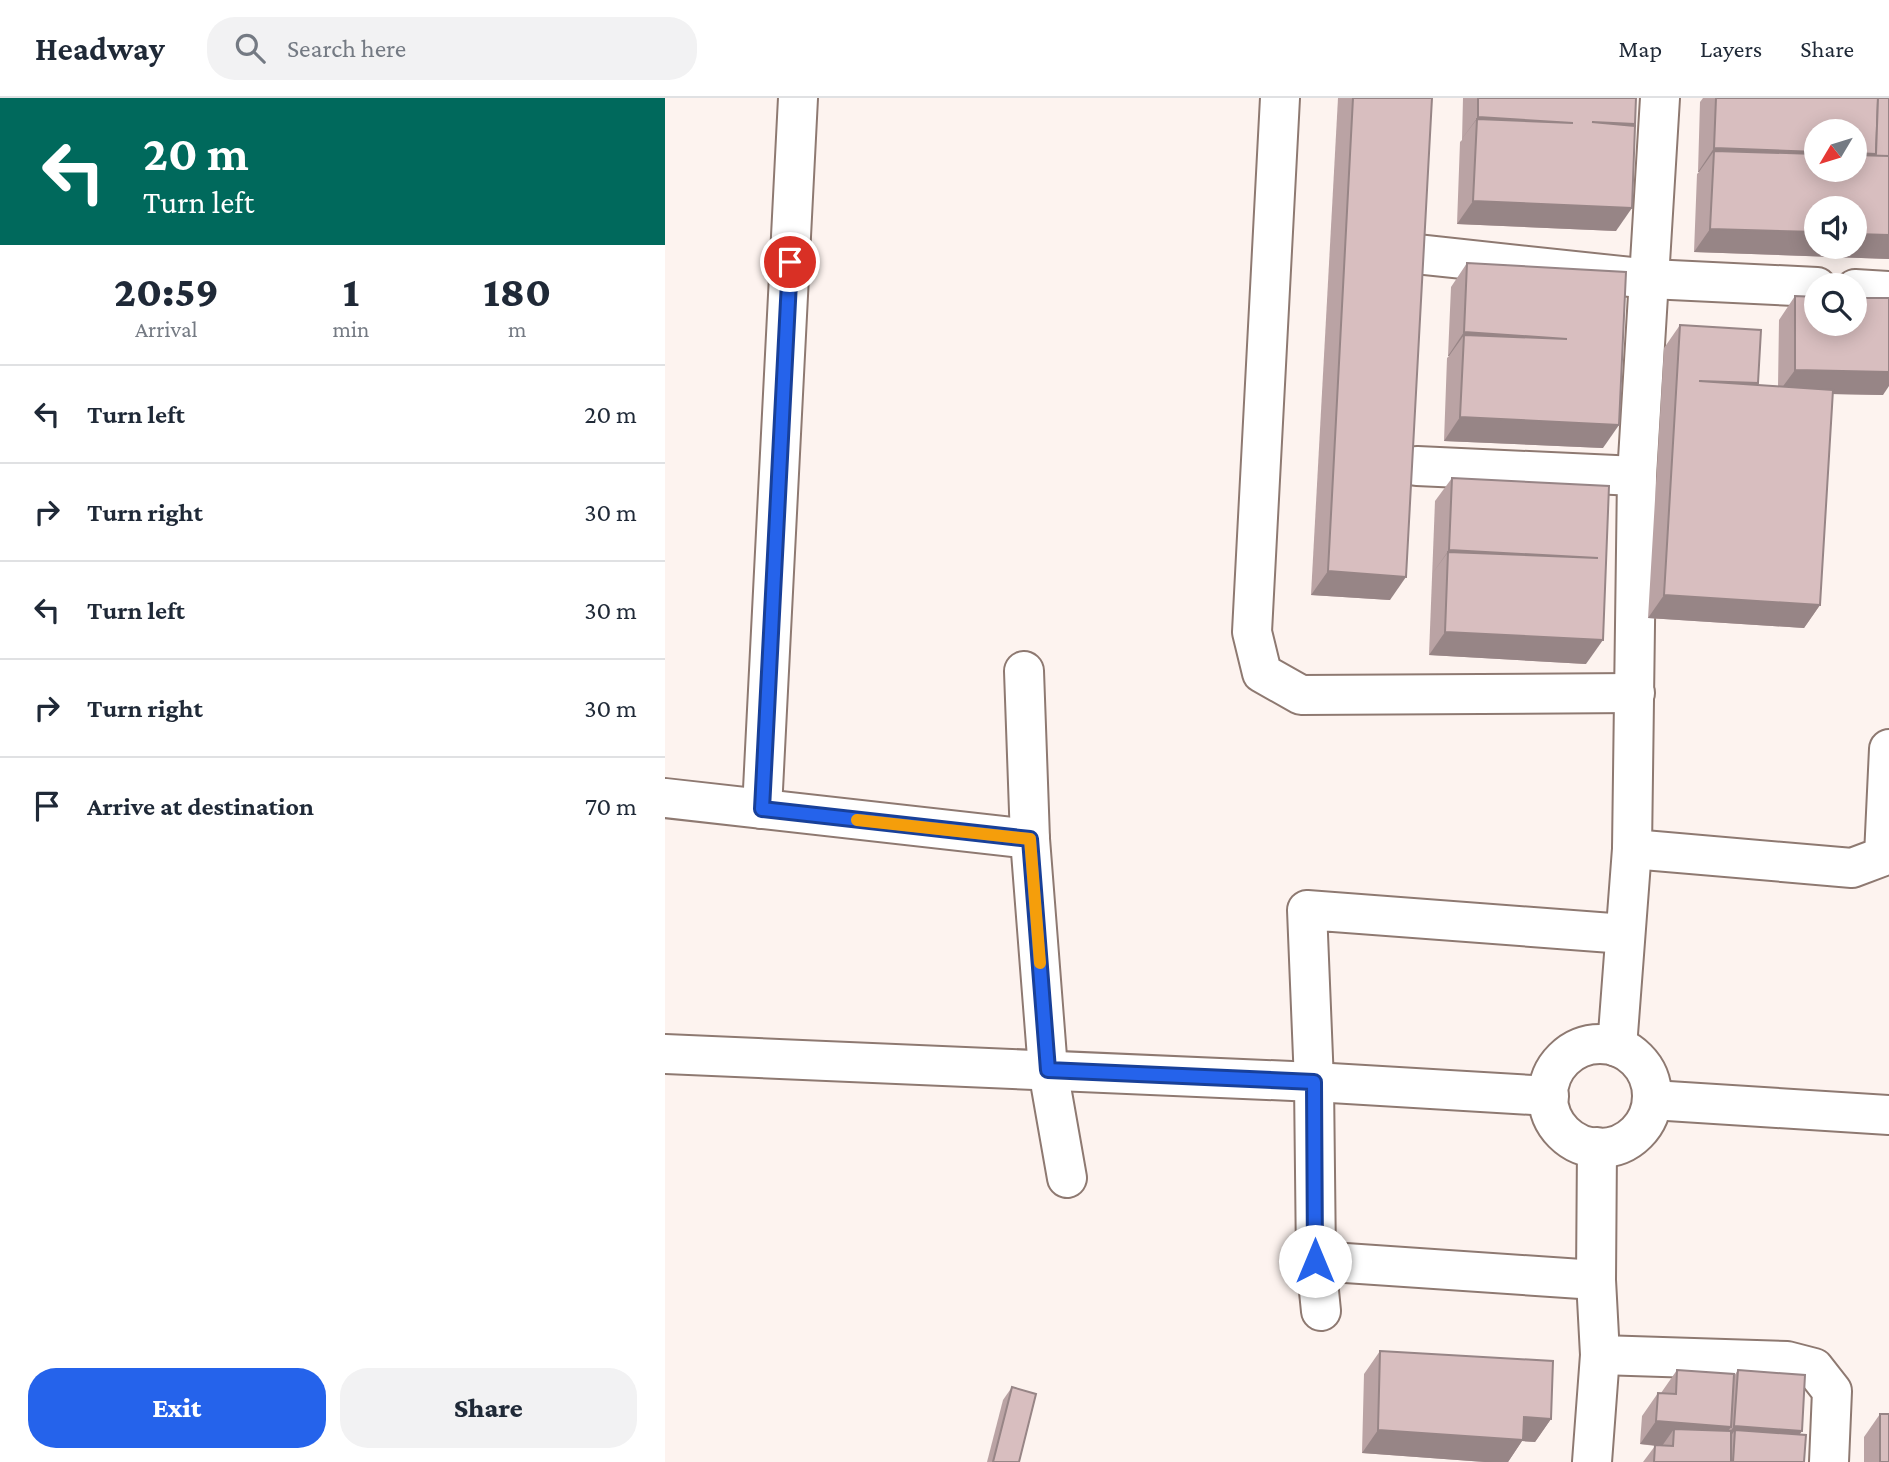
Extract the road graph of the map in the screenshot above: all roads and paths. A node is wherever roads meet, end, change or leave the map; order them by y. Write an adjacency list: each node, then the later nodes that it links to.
1 (798, 98): 15 (street)
2 (1280, 98): 12 (street)
3 (1660, 98): 5 (street)
4 (1416, 254): 5 (street)
5 (1650, 279): 6 (street); 10 (street)
6 (1804, 287)
7 (1867, 290): 8 (street)
8 (1889, 291)
9 (1417, 466): 10 (street)
10 (1637, 476): 12 (street)
11 (1024, 671): 16 (street)
12 (1636, 693): 17 (street)
13 (1889, 748): 17 (street)
14 (665, 798): 15 (street)
15 (762, 809): 16 (street)
16 (1030, 839): 21 (street)
17 (1632, 849): 18 (street)
18 (1625, 934): 19 (street); 22 (street)
19 (1617, 1047): 23 (street); 24 (street)
20 (665, 1054): 21 (street)
21 (1048, 1070): 22 (street); 27 (street)
22 (1314, 1082): 23 (street); 28 (street)
23 (1549, 1096): 26 (street)
24 (1652, 1100): 25 (street); 26 (street)
25 (1889, 1115)
26 (1597, 1147): 29 (street)
27 (1067, 1178)
28 (1315, 1261): 29 (street); 30 (street)
29 (1596, 1280): 31 (street)
30 (1321, 1311)
31 (1600, 1355): 32 (street); 33 (street)
32 (1592, 1462)
33 (1829, 1462)

